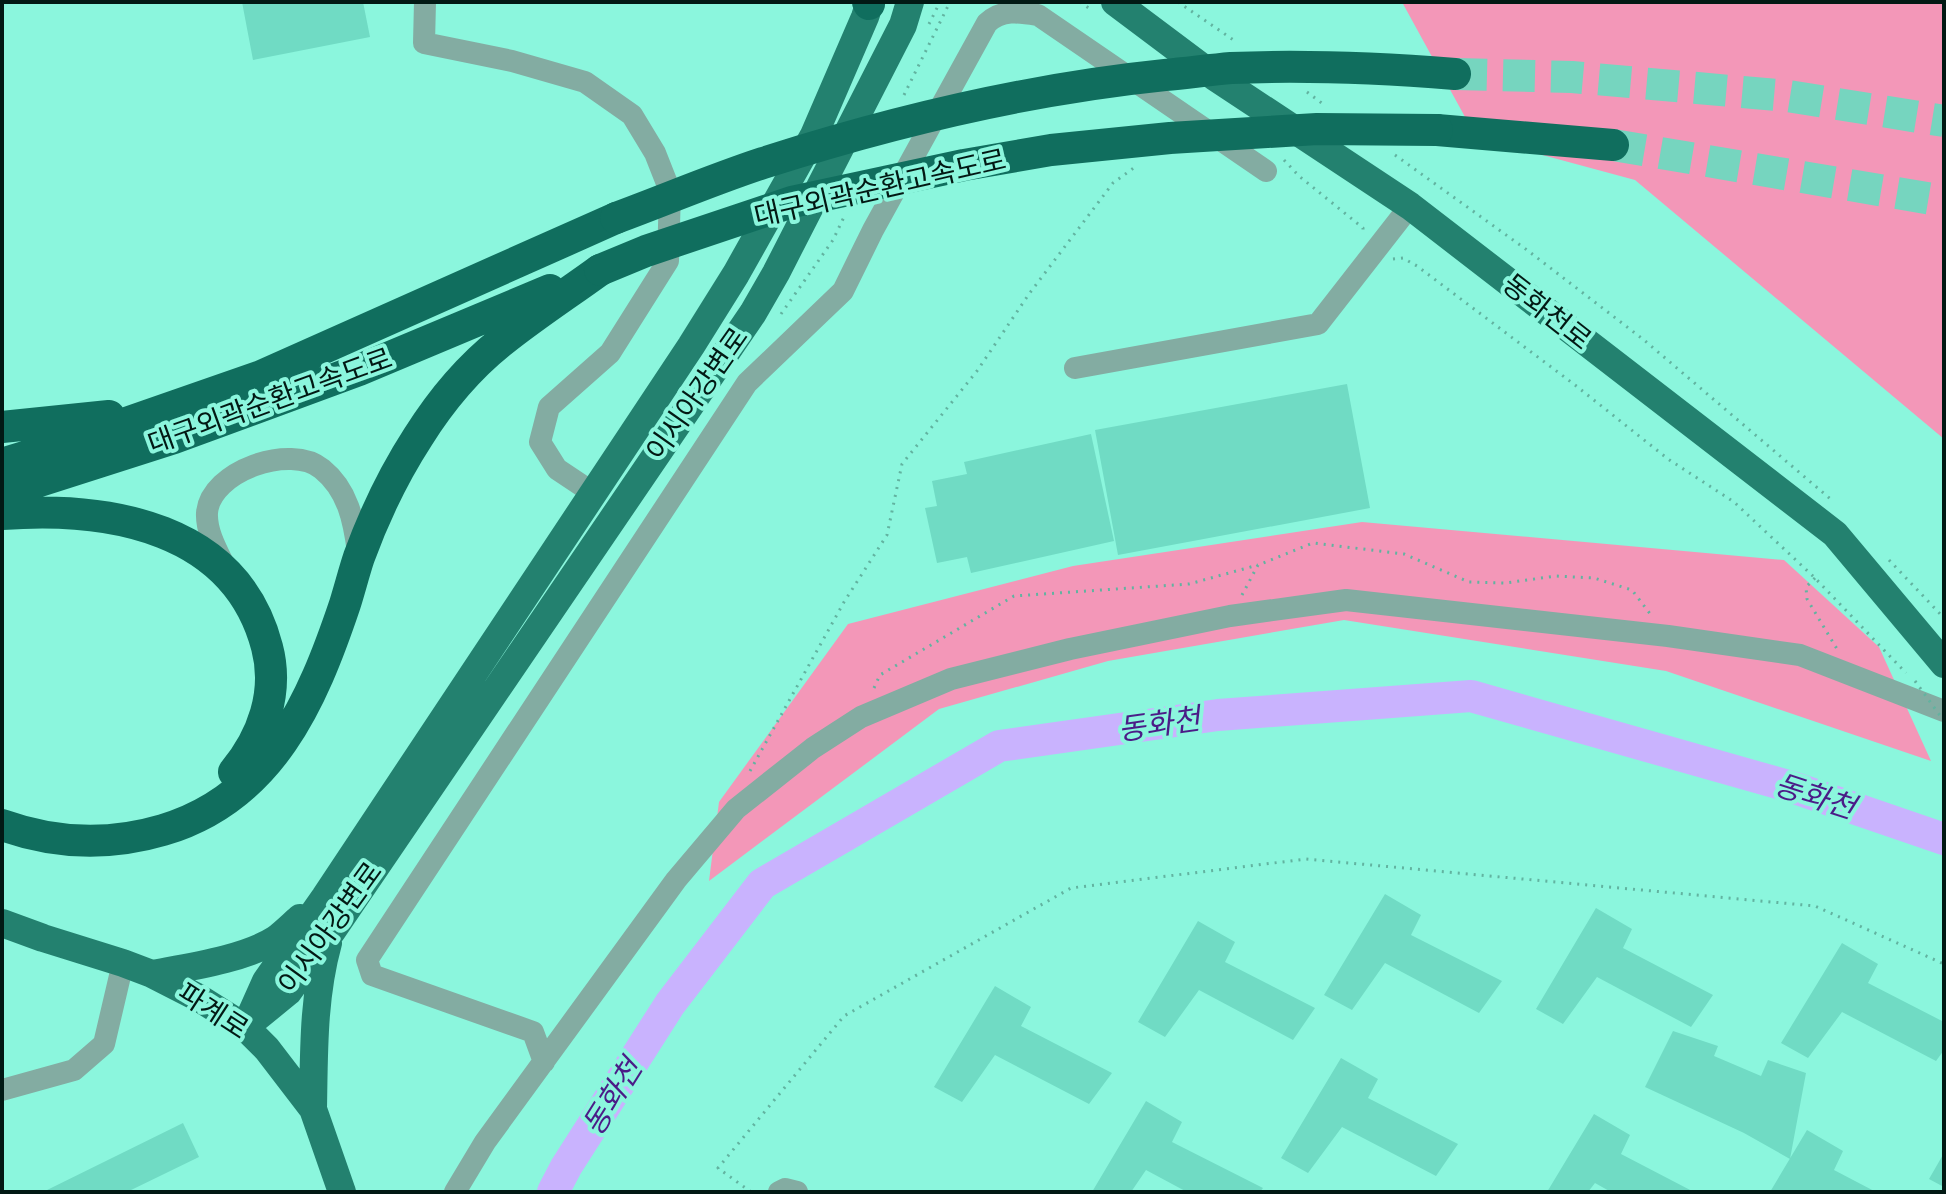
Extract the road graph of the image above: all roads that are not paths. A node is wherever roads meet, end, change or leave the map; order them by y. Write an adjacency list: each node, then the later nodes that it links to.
1 (425, 2): 16 (street)
2 (922, 2): 5 (main road, 이시아강변로)
3 (1115, 2): 9 (main road, 동화천로)
4 (869, 3): 16 (main road, 이시아강변로)
5 (906, 14): 26 (main road, 이시아강변로)
6 (1455, 74): 12 (highway, 대구외곽순환고속도로, bridge)
7 (1613, 145): 10 (highway, 대구외곽순환고속도로, bridge)
8 (1266, 171): 30 (street)
9 (1410, 206): 11 (street); 20 (main road, 동화천로)
10 (600, 270): 15 (highway, 대구외곽순환고속도로); 18 (highway)
11 (1075, 368)
12 (164, 411): 13 (highway); 14 (highway, 대구외곽순환고속도로)
13 (2, 427)
14 (2, 464)
15 (2, 493)
16 (593, 493): 24 (main road, 이시아강변로)
17 (2, 514): 19 (highway)
18 (359, 557): 19 (street); 23 (highway)
19 (227, 572): 22 (highway)
20 (1944, 664)
21 (1944, 711): 30 (street)
22 (2, 812)
23 (2, 825)
24 (325, 897): 28 (main road); 29 (main road, 이시아강변로)
25 (2, 923): 27 (main road, 파계로)
26 (332, 931): 29 (main road, 이시아강변로); 32 (main road)
27 (123, 963): 28 (main road, 파계로); 31 (street)
28 (152, 974): 29 (main road, 파계로)
29 (245, 1027): 32 (main road, 파계로)
30 (544, 1062): 33 (street)
31 (2, 1090)
32 (313, 1109): 34 (main road, 파계로)
33 (458, 1188)
34 (342, 1192)
35 (779, 1192): 36 (street)
36 (797, 1192)

